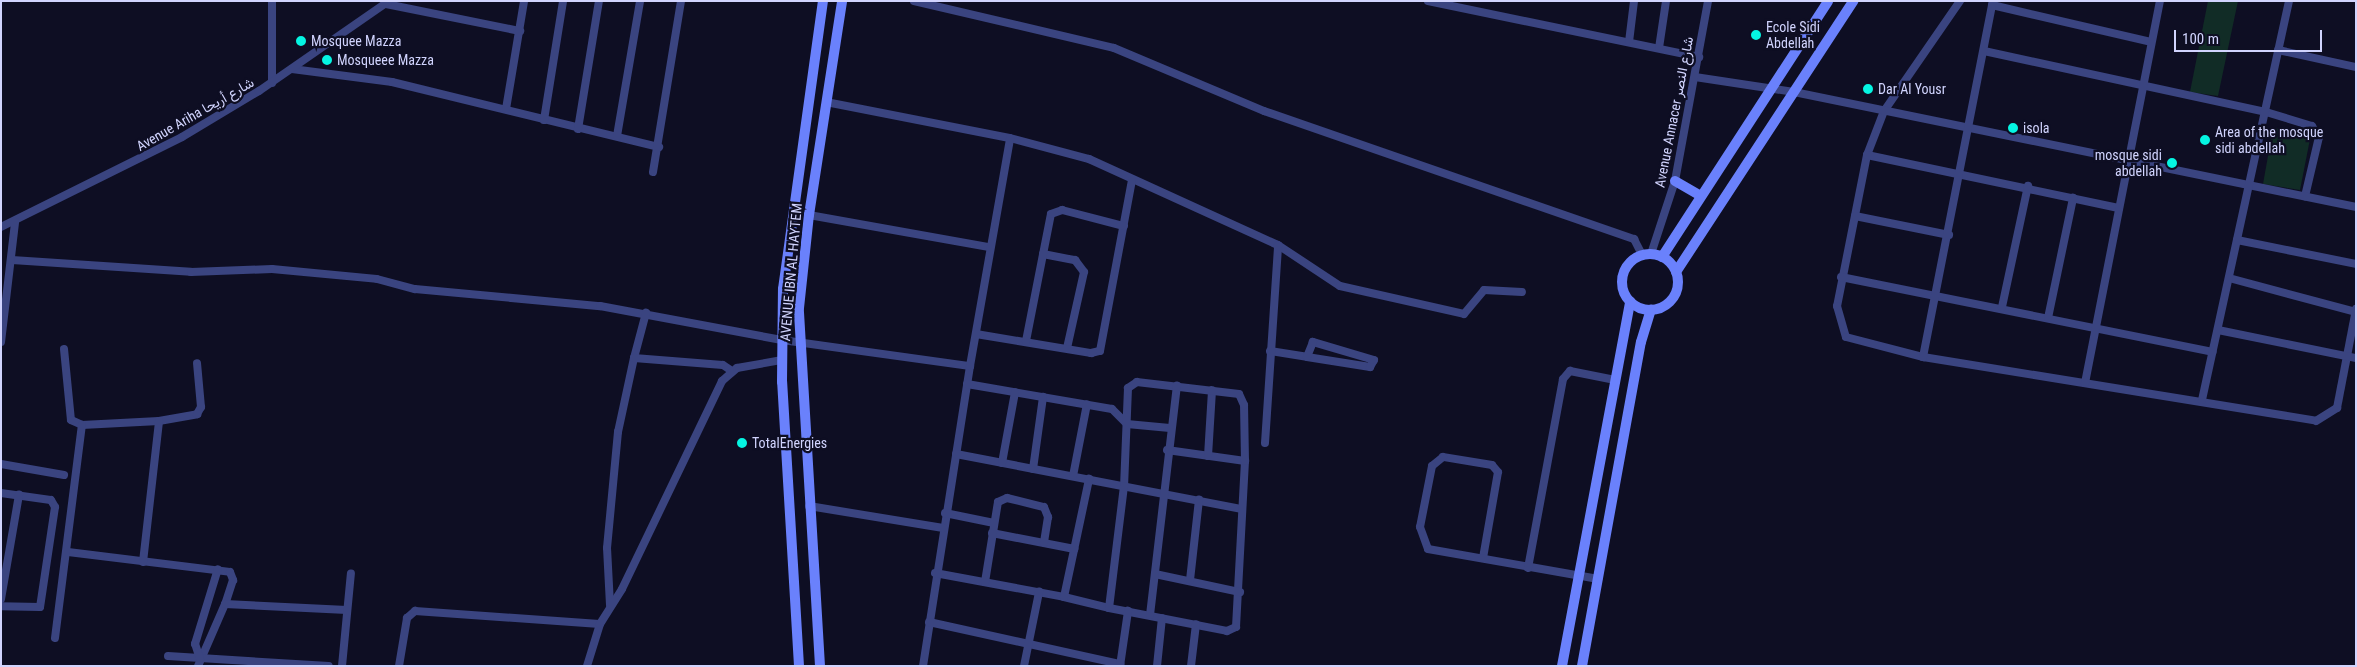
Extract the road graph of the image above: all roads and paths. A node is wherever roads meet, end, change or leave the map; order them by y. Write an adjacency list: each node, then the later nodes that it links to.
1 (272, 1): 31 (street)
2 (524, 1): 21 (street)
3 (563, 1): 39 (street)
4 (599, 1): 40 (street)
5 (640, 1): 42 (street)
6 (681, 1): 44 (street)
7 (823, 1): 86 (street, AVENUE IBN AL HAYTEM)
8 (842, 1): 35 (street, AVENUE IBN AL HAYTEM)
9 (914, 1): 68 (street)
10 (1428, 1): 22 (street)
11 (1634, 1): 22 (street)
12 (1666, 1): 24 (street)
13 (1708, 1): 27 (street, Avenue Annacer شارع النصر)
14 (1828, 1): 33 (street)
15 (1853, 1): 34 (street)
16 (1960, 1): 37 (street)
17 (2160, 1): 23 (street)
18 (2289, 1): 25 (street)
19 (388, 3): 21 (street); 29 (street, Avenue Ariha شارع أريحا)
20 (1993, 3): 23 (street); 26 (street)
21 (520, 31): 36 (street)
22 (1629, 42): 24 (street)
23 (2151, 42): 32 (street)
24 (1659, 48): 27 (street)
25 (2278, 50): 28 (street); 38 (street)
26 (1984, 51): 32 (street); 41 (street)
27 (1698, 57): 30 (street, Avenue Annacer شارع النصر)
28 (2356, 67)
29 (292, 69): 31 (street, Avenue Ariha شارع أريحا); 36 (street)
30 (1695, 77): 33 (street); 50 (street, Avenue Annacer شارع النصر)
31 (272, 83): 60 (street, Avenue Ariha شارع أريحا)
32 (2143, 85): 38 (street); 46 (street)
33 (1770, 88): 34 (street); 53 (street)
34 (1794, 92): 37 (street); 72 (street)
35 (826, 102): 43 (street); 58 (street, AVENUE IBN AL HAYTEM)
36 (506, 109): 39 (street)
37 (1884, 111): 41 (street); 45 (street)
38 (2266, 112): 52 (street); 54 (street)
39 (544, 120): 40 (street)
40 (578, 129): 42 (street)
41 (1968, 130): 46 (street); 48 (street)
42 (617, 136): 44 (street)
43 (1010, 138): 49 (street); 66 (street)
44 (658, 147): 47 (street)
45 (1868, 155): 48 (street); 59 (street)
46 (2128, 164): 52 (street); 57 (street)
47 (653, 172)
48 (1959, 173): 51 (street); 63 (street)
49 (1132, 180): 61 (street); 65 (street)
50 (1675, 181): 53 (street); 68 (street, Avenue Annacer شارع النصر)
51 (2028, 186): 55 (street); 78 (street)
52 (2249, 187): 54 (street); 64 (street)
53 (1699, 196): 69 (street)
54 (2305, 196): 56 (street)
55 (2073, 198): 57 (street); 82 (street)
56 (2356, 207)
57 (2118, 208): 83 (street)
58 (809, 215): 66 (street); 89 (street, AVENUE IBN AL HAYTEM)
59 (1855, 216): 63 (street); 73 (street)
60 (15, 222): 62 (street, Avenue Ariha شارع أريحا); 70 (street)
61 (1124, 226): 67 (street); 90 (street)
62 (1, 227)
63 (1949, 235): 76 (street)
64 (2237, 240): 71 (street); 74 (street)
65 (1278, 245): 75 (street); 92 (street)
66 (989, 247): 85 (street)
67 (1042, 254): 87 (street); 90 (street)
68 (1647, 255): 69 (street); 77 (street)
69 (1662, 257): 72 (street)
70 (12, 260): 81 (street); 88 (street)
71 (2356, 264)
72 (1676, 272): 79 (street)
73 (1841, 277): 76 (street); 96 (street)
74 (2229, 278): 80 (street); 84 (street)
75 (1522, 292)
76 (1936, 296): 78 (street); 96 (street)
77 (1630, 301): 79 (street); 103 (street)
78 (2002, 307): 82 (street)
79 (1651, 310): 150 (street)
80 (2356, 311): 94 (street)
81 (646, 313): 86 (street); 97 (street)
82 (2048, 318): 83 (street)
83 (2095, 329): 93 (street); 104 (street)
84 (2218, 330): 93 (street); 94 (street)
85 (976, 334): 87 (street); 101 (street)
86 (782, 340): 89 (street); 99 (street, AVENUE IBN AL HAYTEM)
87 (1026, 341): 90 (street)
88 (1, 342)
89 (799, 343): 101 (street); 132 (street, AVENUE IBN AL HAYTEM)
90 (1067, 348)
91 (64, 349): 114 (street)
92 (1270, 351): 95 (street); 116 (street)
93 (2213, 352): 110 (street)
94 (2347, 356): 98 (street); 110 (street)
95 (1307, 357): 95 (street)
96 (1923, 357): 104 (street)
97 (634, 358): 102 (street); 158 (street)
98 (2356, 358)
99 (782, 360): 102 (street); 179 (street, AVENUE IBN AL HAYTEM)
100 (197, 363): 112 (street)
101 (970, 366): 105 (street)
102 (732, 370): 158 (street)
103 (1615, 380): 143 (street); 148 (street)
104 (2085, 383): 110 (street)
105 (967, 384): 108 (street); 118 (street)
106 (1177, 386): 107 (street); 113 (street); 115 (street)
107 (1212, 390): 119 (street); 120 (street)
108 (1015, 392): 109 (street); 121 (street)
109 (1043, 397): 111 (street); 123 (street)
110 (2202, 400)
111 (1087, 404): 113 (street); 125 (street)
112 (159, 421): 114 (street); 142 (street)
113 (1127, 424): 115 (street); 127 (street)
114 (82, 425): 140 (street)
115 (1170, 428): 117 (street)
116 (1265, 443)
117 (1167, 450): 119 (street); 129 (street)
118 (956, 454): 121 (street); 134 (street)
119 (1208, 456): 120 (street)
120 (1245, 461): 133 (street)
121 (1002, 463): 123 (street)
122 (1, 464): 124 (street)
123 (1033, 469): 125 (street)
124 (64, 475)
125 (1073, 476): 126 (street)
126 (1089, 479): 127 (street); 139 (street)
127 (1124, 486): 129 (street); 160 (street)
128 (1, 493): 130 (street)
129 (1163, 494): 131 (street); 147 (street)
130 (19, 495): 149 (street); 159 (street)
131 (1199, 500): 133 (street); 151 (street)
132 (808, 506): 136 (street); 180 (street, AVENUE IBN AL HAYTEM)
133 (1241, 508): 154 (street)
134 (945, 513): 135 (street); 136 (street)
135 (994, 523): 137 (street); 138 (street)
136 (943, 528): 146 (street)
137 (992, 533): 138 (street); 152 (street)
138 (1044, 543): 139 (street)
139 (1074, 549): 155 (street)
140 (68, 552): 142 (street); 170 (street)
141 (1483, 558): 141 (street); 143 (street)
142 (143, 562): 144 (street)
143 (1528, 568): 148 (street)
144 (218, 569): 157 (street); 163 (street)
145 (351, 573): 161 (street)
146 (935, 573): 152 (street); 167 (street)
147 (1155, 574): 151 (street); 164 (street)
148 (1579, 576): 150 (street); 185 (street)
149 (3, 578): 156 (street)
150 (1598, 579): 186 (street)
151 (1190, 580): 154 (street)
152 (985, 582): 153 (street)
153 (1039, 592): 155 (street); 171 (street)
154 (1240, 592): 169 (street)
155 (1064, 597): 160 (street)
156 (1, 599)
157 (225, 604): 161 (street); 166 (street)
158 (610, 604): 168 (street)
159 (1, 606)
160 (1109, 608): 162 (street)
161 (347, 610): 176 (street)
162 (1128, 611): 164 (street); 174 (street)
163 (204, 615): 166 (street); 173 (street)
164 (1150, 616): 165 (street)
165 (1162, 618): 169 (street); 183 (street)
166 (220, 620): 173 (street)
167 (929, 622): 171 (street); 181 (street)
168 (600, 624): 177 (street); 178 (street)
169 (1196, 624): 184 (street)
170 (55, 638)
171 (1029, 644): 174 (street); 182 (street)
172 (168, 656): 173 (street)
173 (199, 662): 175 (street)
174 (1120, 665)
175 (329, 666)
176 (342, 666)
177 (399, 666)
178 (587, 666)
179 (799, 666)
180 (820, 666)
181 (923, 666)
182 (1024, 666)
183 (1156, 666)
184 (1191, 666)
185 (1562, 666)
186 (1582, 666)

